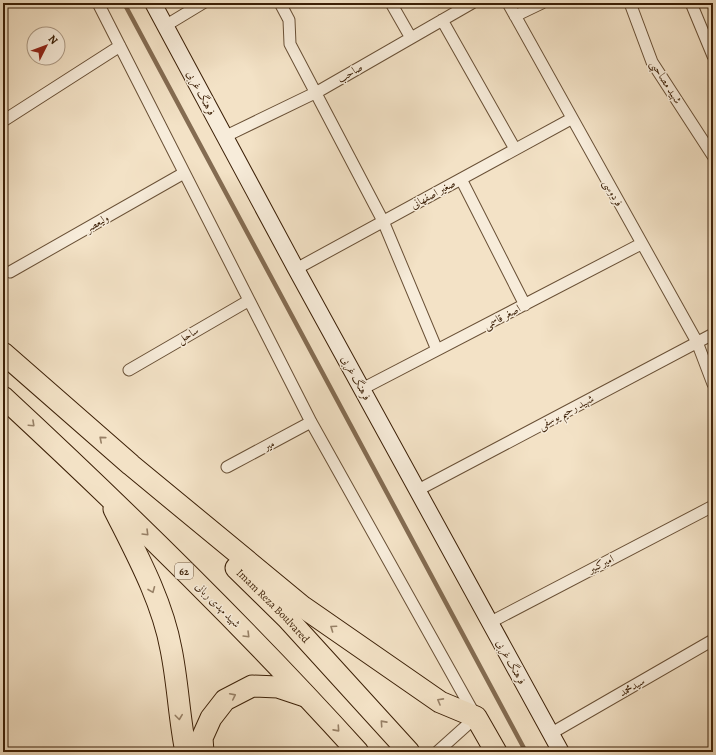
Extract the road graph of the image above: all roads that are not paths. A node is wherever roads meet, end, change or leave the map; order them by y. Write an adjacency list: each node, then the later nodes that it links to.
1 (98, 3): 15 (street)
2 (153, 3): 13 (street, فرهنگ غربی)
3 (204, 3): 13 (street)
4 (280, 3): 17 (street)
5 (392, 3): 14 (street)
6 (472, 3): 12 (street, صاحب)
7 (508, 3): 11 (street, فردوسی)
8 (542, 3): 11 (street)
9 (630, 3): 22 (street, شهید مصاحبی)
10 (691, 3): 16 (street)
11 (515, 16): 18 (street, فردوسی)
12 (442, 20): 14 (street, صاحب); 21 (street)
13 (165, 26): 20 (street, فرهنگ غربی)
14 (411, 38): 17 (street, صاحب)
15 (120, 46): 19 (street); 23 (street)
16 (713, 56)
17 (315, 93): 20 (street, صاحب); 25 (street)
18 (571, 119): 21 (street, صغیر اصفهانی); 26 (street, فردوسی)
19 (3, 121)
20 (224, 137): 27 (street, فرهنگ غربی)
21 (515, 150): 24 (street, صغیر اصفهانی)
22 (713, 156)
23 (184, 173): 28 (street, ولیعصر); 29 (street)
24 (461, 179): 25 (street, صغیر اصفهانی); 30 (street)
25 (383, 221): 27 (street, صغیر اصفهانی); 33 (street)
26 (641, 244): 30 (street, اصغر قاسمی); 32 (street, فردوسی)
27 (296, 269): 37 (street, فرهنگ غربی)
28 (10, 272)
29 (248, 301): 35 (street, ساحل); 39 (street)
30 (524, 305): 33 (street, اصغر قاسمی)
31 (713, 334): 32 (street, شهید رحیم یوسفی)
32 (697, 342): 36 (street, فردوسی); 42 (street, شهید رحیم یوسفی)
33 (437, 350): 37 (street, اصغر قاسمی)
34 (3, 353): 40 (highway, one-way to 34)
35 (129, 370)
36 (713, 384)
37 (362, 389): 42 (street, فرهنگ غربی)
38 (3, 397): 43 (highway, شهید مهدی ربانی / 62, one-way to 43)
39 (311, 422): 41 (street, میر); 48 (street)
40 (131, 465): 48 (highway, one-way to 40); 53 (highway, Imam Reza Boulvared, one-way to 40)
41 (227, 467)
42 (418, 490): 45 (street, فرهنگ غربی)
43 (105, 492): 47 (highway, شهید مهدی ربانی / 62, one-way to 47); 50 (highway, one-way to 50)
44 (713, 506): 45 (street, امیرکبیر)
45 (489, 622): 49 (street, فرهنگ غربی)
46 (713, 640): 49 (street, سیدمحمد)
47 (309, 697): 51 (highway, one-way to 47); 52 (highway, شهید مهدی ربانی / 62, one-way to 52)
48 (476, 717): 54 (street); 55 (highway); 56 (highway)
49 (550, 734): 57 (street, فرهنگ غربی)
50 (186, 752)
51 (203, 752)
52 (358, 752)
53 (409, 752)
54 (437, 752)
55 (482, 752)
56 (496, 752)
57 (560, 752)

